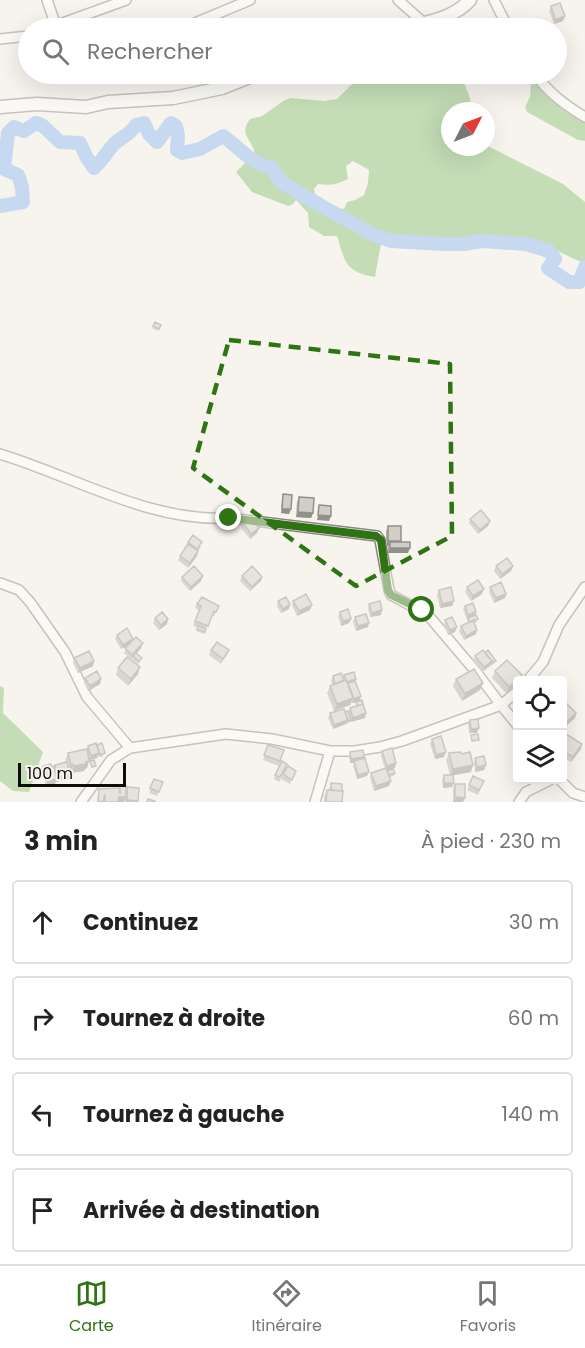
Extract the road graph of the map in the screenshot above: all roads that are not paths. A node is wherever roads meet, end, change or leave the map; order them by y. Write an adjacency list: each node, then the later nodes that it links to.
1 (47, 0): 7 (street)
2 (126, 0): 8 (street)
3 (250, 0): 9 (street)
4 (398, 0): 10 (street)
5 (470, 0): 11 (main road)
6 (494, 0): 12 (street)
7 (50, 18)
8 (77, 18)
9 (207, 18)
10 (418, 18)
11 (440, 18)
12 (503, 18)
13 (18, 37): 14 (street)
14 (0, 39)
15 (232, 84): 17 (main road)
16 (544, 84): 18 (street)
17 (0, 107)
18 (585, 117)
19 (0, 454): 24 (street)
20 (0, 583): 26 (street)
21 (585, 587): 22 (street)
22 (532, 676)
23 (513, 695): 24 (street)
24 (501, 705): 25 (street); 27 (street)
25 (513, 720)
26 (130, 747): 27 (street); 32 (street)
27 (330, 751): 33 (street)
28 (542, 784): 34 (street)
29 (563, 784): 30 (street)
30 (573, 797): 31 (street)
31 (585, 797)
32 (81, 802)
33 (315, 802)
34 (519, 802)

